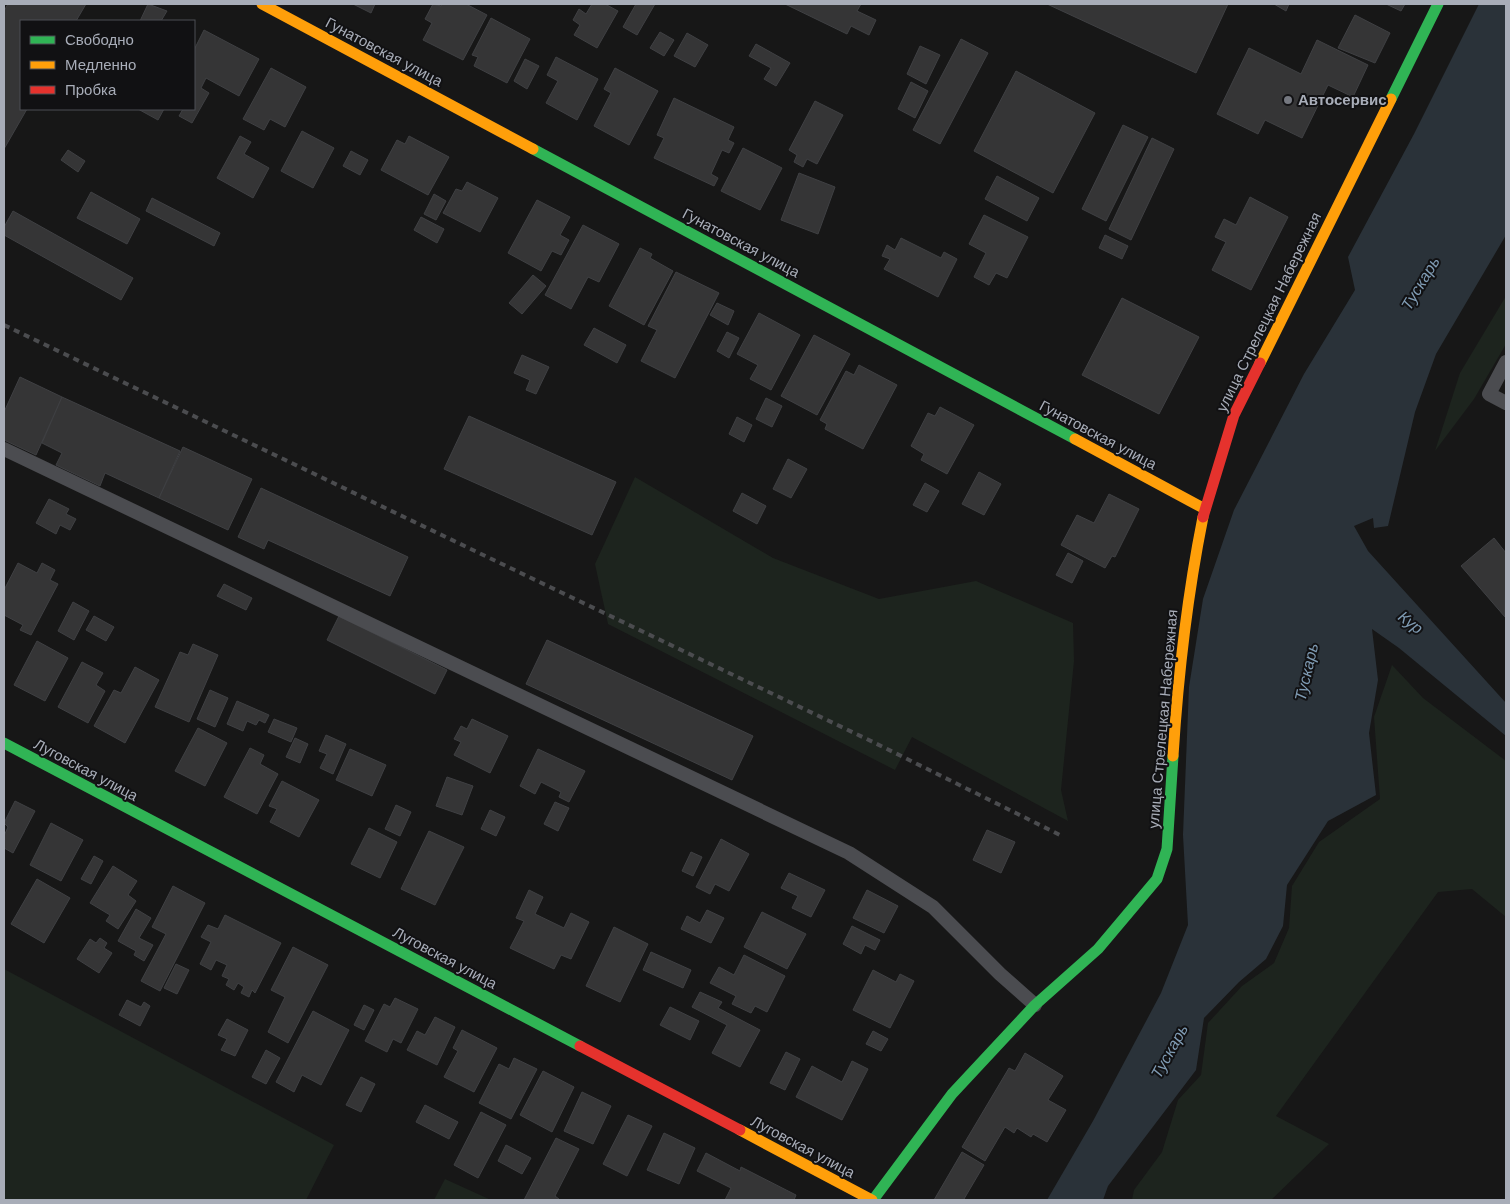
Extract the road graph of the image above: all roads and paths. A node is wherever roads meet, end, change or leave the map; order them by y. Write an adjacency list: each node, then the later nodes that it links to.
1 (262, 4): 6 (street, Гунатовская улица)
2 (1438, 4): 6 (street, улица Стрелецкая Набережная)
3 (1506, 362): 4 (lane)
4 (1506, 403)
5 (4, 449): 8 (lane)
6 (1206, 509): 8 (street, улица Стрелецкая Набережная)
7 (4, 743): 9 (street, Луговская улица)
8 (1035, 1004): 9 (street, улица Стрелецкая Набережная)
9 (872, 1200)

